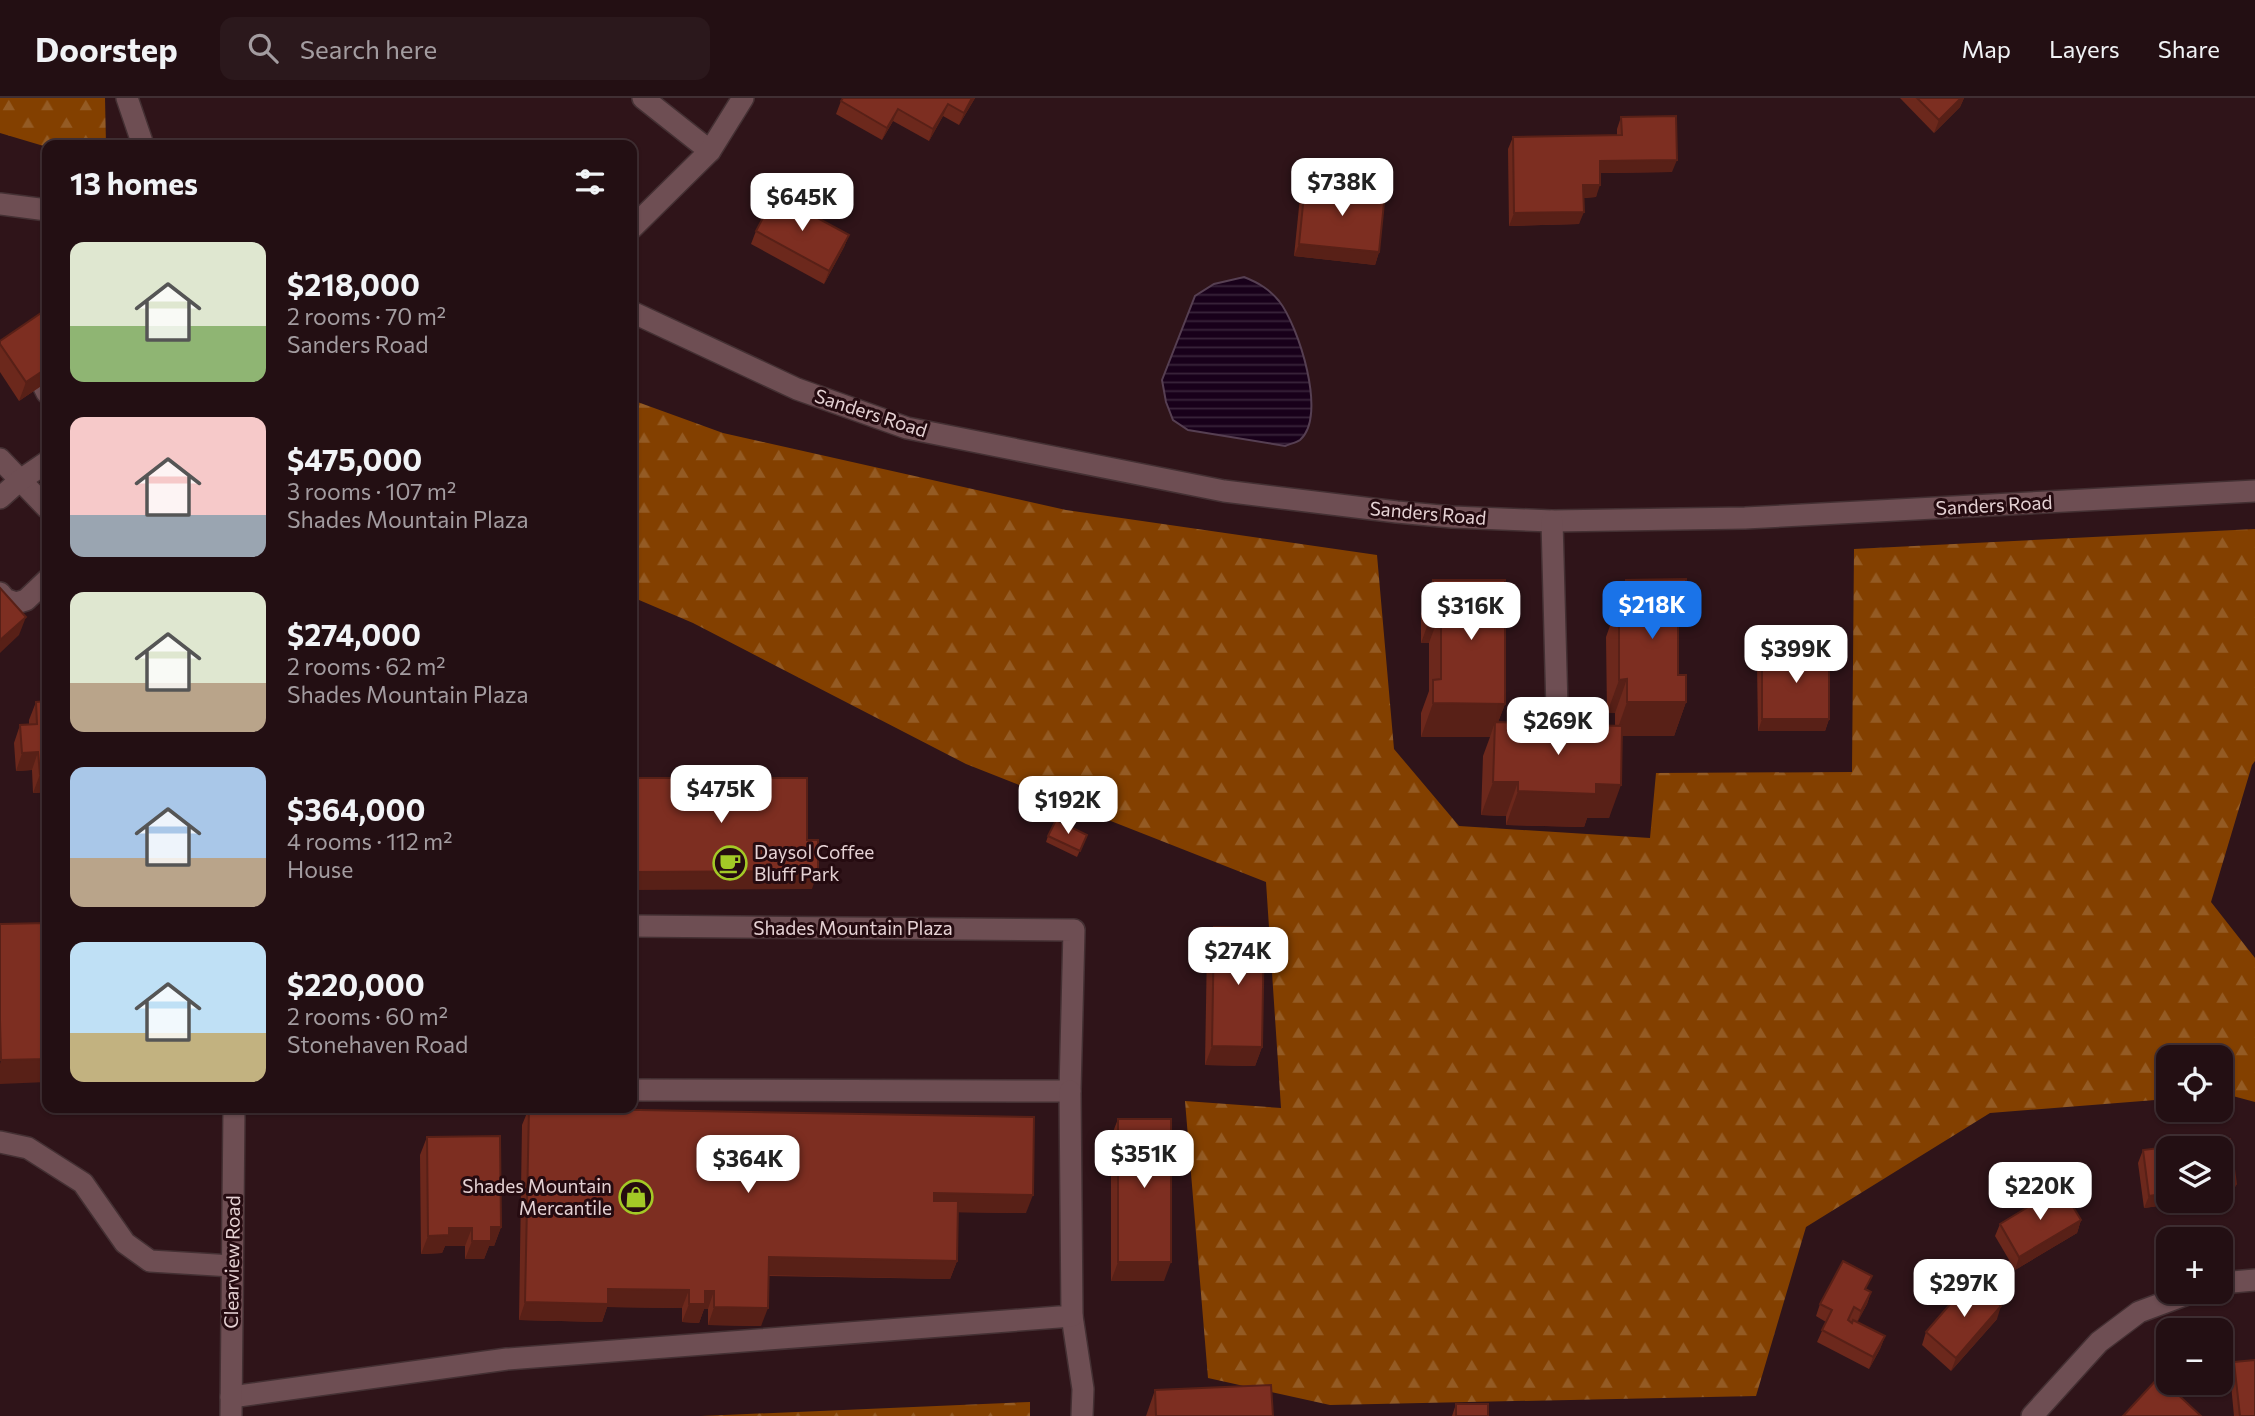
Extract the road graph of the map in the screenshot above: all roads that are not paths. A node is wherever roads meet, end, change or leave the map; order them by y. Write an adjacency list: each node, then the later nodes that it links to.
1 (127, 98): 4 (street)
2 (643, 98): 5 (street)
3 (743, 98): 5 (street)
4 (141, 140)
5 (710, 152): 8 (street)
6 (0, 204): 7 (street)
7 (42, 209)
8 (637, 223)
9 (637, 314): 16 (street, Sanders Road)
10 (0, 459): 12 (street)
11 (42, 465): 12 (street)
12 (19, 481): 14 (street); 15 (street)
13 (2255, 491): 16 (street, Sanders Road)
14 (0, 498)
15 (42, 503)
16 (1552, 521): 19 (street)
17 (42, 585): 18 (street)
18 (0, 593)
19 (1557, 709)
20 (637, 926): 22 (street, Shades Mountain Plaza)
21 (637, 1090): 22 (street)
22 (1070, 1091): 29 (street)
23 (234, 1113): 25 (street, Clearview Road)
24 (0, 1142): 25 (street)
25 (232, 1266): 30 (street, Clearview Road)
26 (2255, 1280): 27 (street)
27 (2233, 1282)
28 (2161, 1304): 32 (street)
29 (1072, 1316): 30 (street); 31 (street)
30 (231, 1406)
31 (1082, 1416)
32 (2032, 1416)

